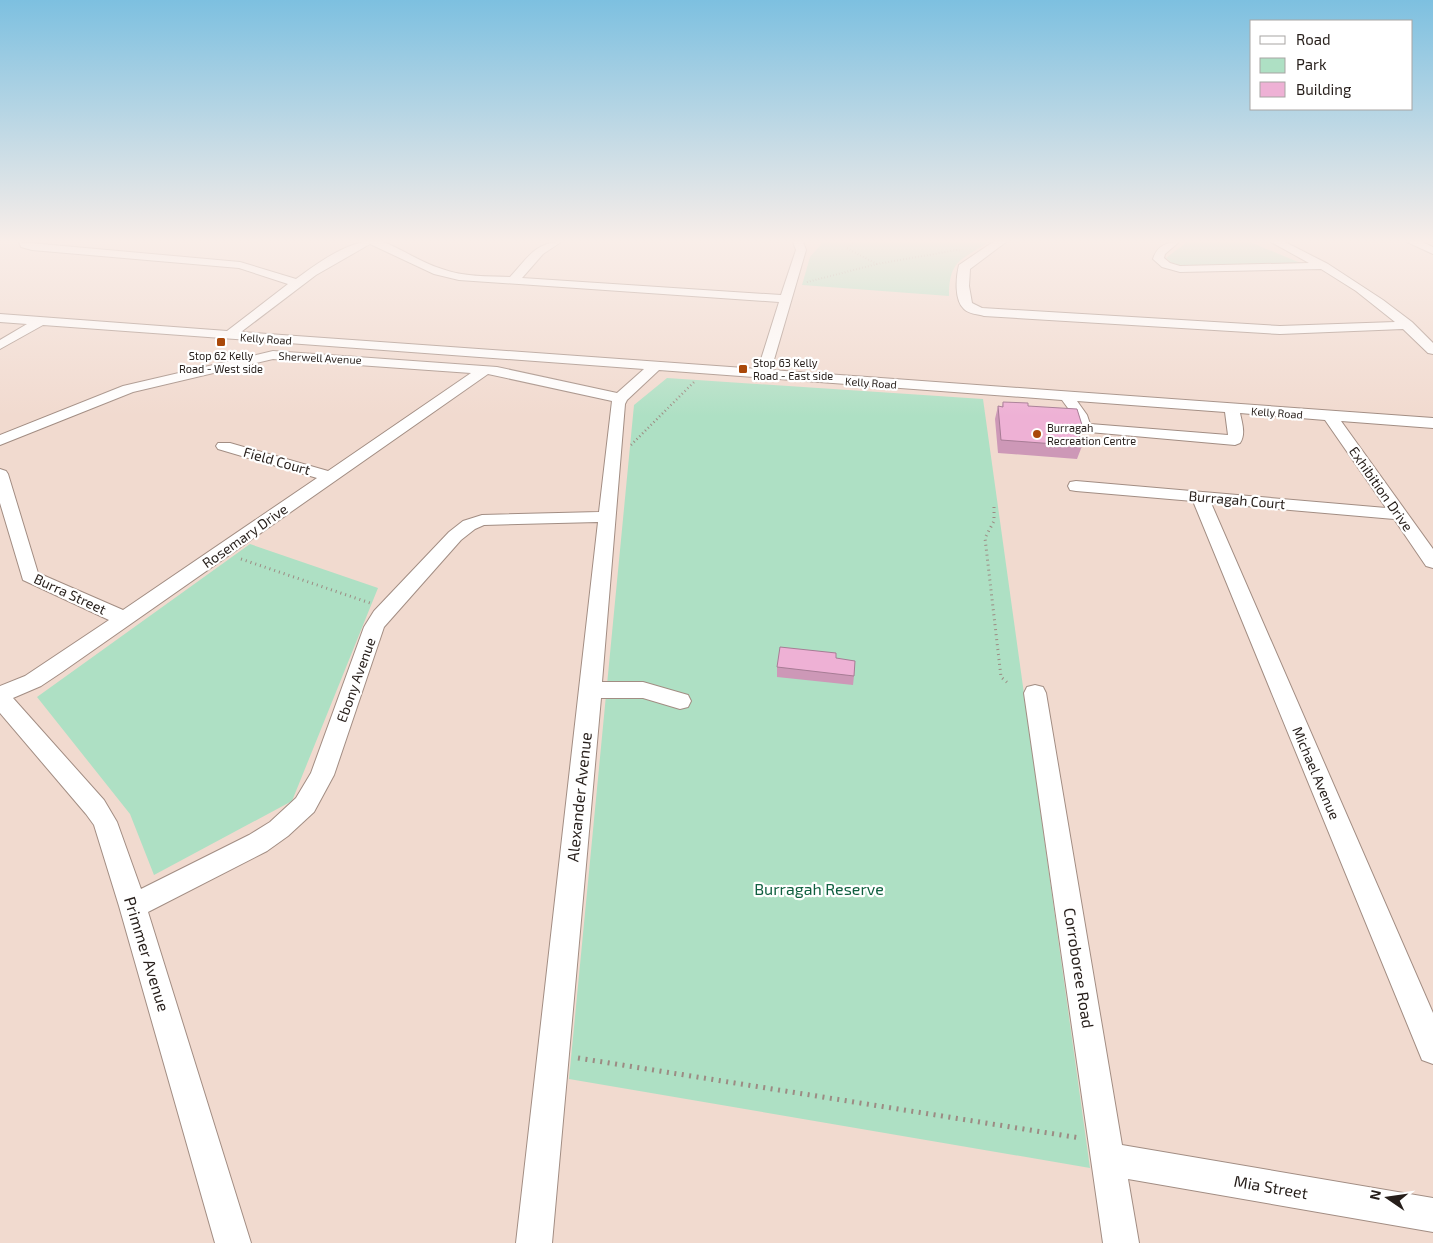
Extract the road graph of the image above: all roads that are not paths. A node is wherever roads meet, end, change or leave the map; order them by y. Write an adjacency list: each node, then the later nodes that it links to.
1 (276, 300): 11 (street)
2 (787, 300): 19 (street)
3 (966, 300): 9 (street)
4 (1376, 300): 9 (street)
5 (0, 307): 8 (street)
6 (0, 318): 7 (street, Kelly Road)
7 (41, 322): 11 (street, Kelly Road); 12 (street)
8 (194, 324)
9 (1408, 324): 13 (street)
10 (290, 330): 14 (street, Kelly Road)
11 (228, 336): 14 (street, Kelly Road)
12 (0, 345)
13 (1433, 350)
14 (506, 351): 15 (street, Kelly Road); 16 (street, Kelly Road)
15 (711, 361)
16 (655, 367): 19 (street, Kelly Road); 22 (street)
17 (485, 370): 22 (street, Sherwell Avenue); 27 (street, Sherwell Avenue); 30 (street, Rosemary Drive)
18 (839, 370): 20 (street, Kelly Road)
19 (763, 375): 21 (street, Kelly Road)
20 (1119, 395): 21 (street, Kelly Road); 23 (street, Kelly Road); 24 (street, Kelly Road)
21 (1067, 397): 23 (street)
22 (620, 398): 34 (street, Alexander Avenue)
23 (1232, 409): 25 (street, Kelly Road)
24 (1405, 409)
25 (1330, 416): 26 (street, Kelly Road); 33 (street, Exhibition Drive)
26 (1433, 423)
27 (0, 440)
28 (224, 446): 30 (street, Field Court)
29 (0, 474): 36 (street, Burra Street)
30 (331, 477): 36 (street, Rosemary Drive)
31 (1076, 486): 32 (street, Burragah Court)
32 (1200, 498): 33 (street, Burragah Court); 42 (street, Michael Avenue)
33 (1399, 514): 35 (street, Exhibition Drive)
34 (607, 517): 38 (street, Alexander Avenue); 41 (street, Ebony Avenue)
35 (1433, 562)
36 (125, 619): 39 (street, Rosemary Drive)
37 (1022, 689): 43 (street, Corroboree Road)
38 (591, 690): 40 (street); 46 (street, Alexander Avenue)
39 (0, 696): 41 (street, Primmer Avenue)
40 (680, 701)
41 (133, 906): 45 (street, Primmer Avenue)
42 (1433, 1049)
43 (1108, 1150): 44 (street, Mia Street); 47 (street, Corroboree Road)
44 (1433, 1215)
45 (233, 1243)
46 (534, 1243)
47 (1121, 1243)

